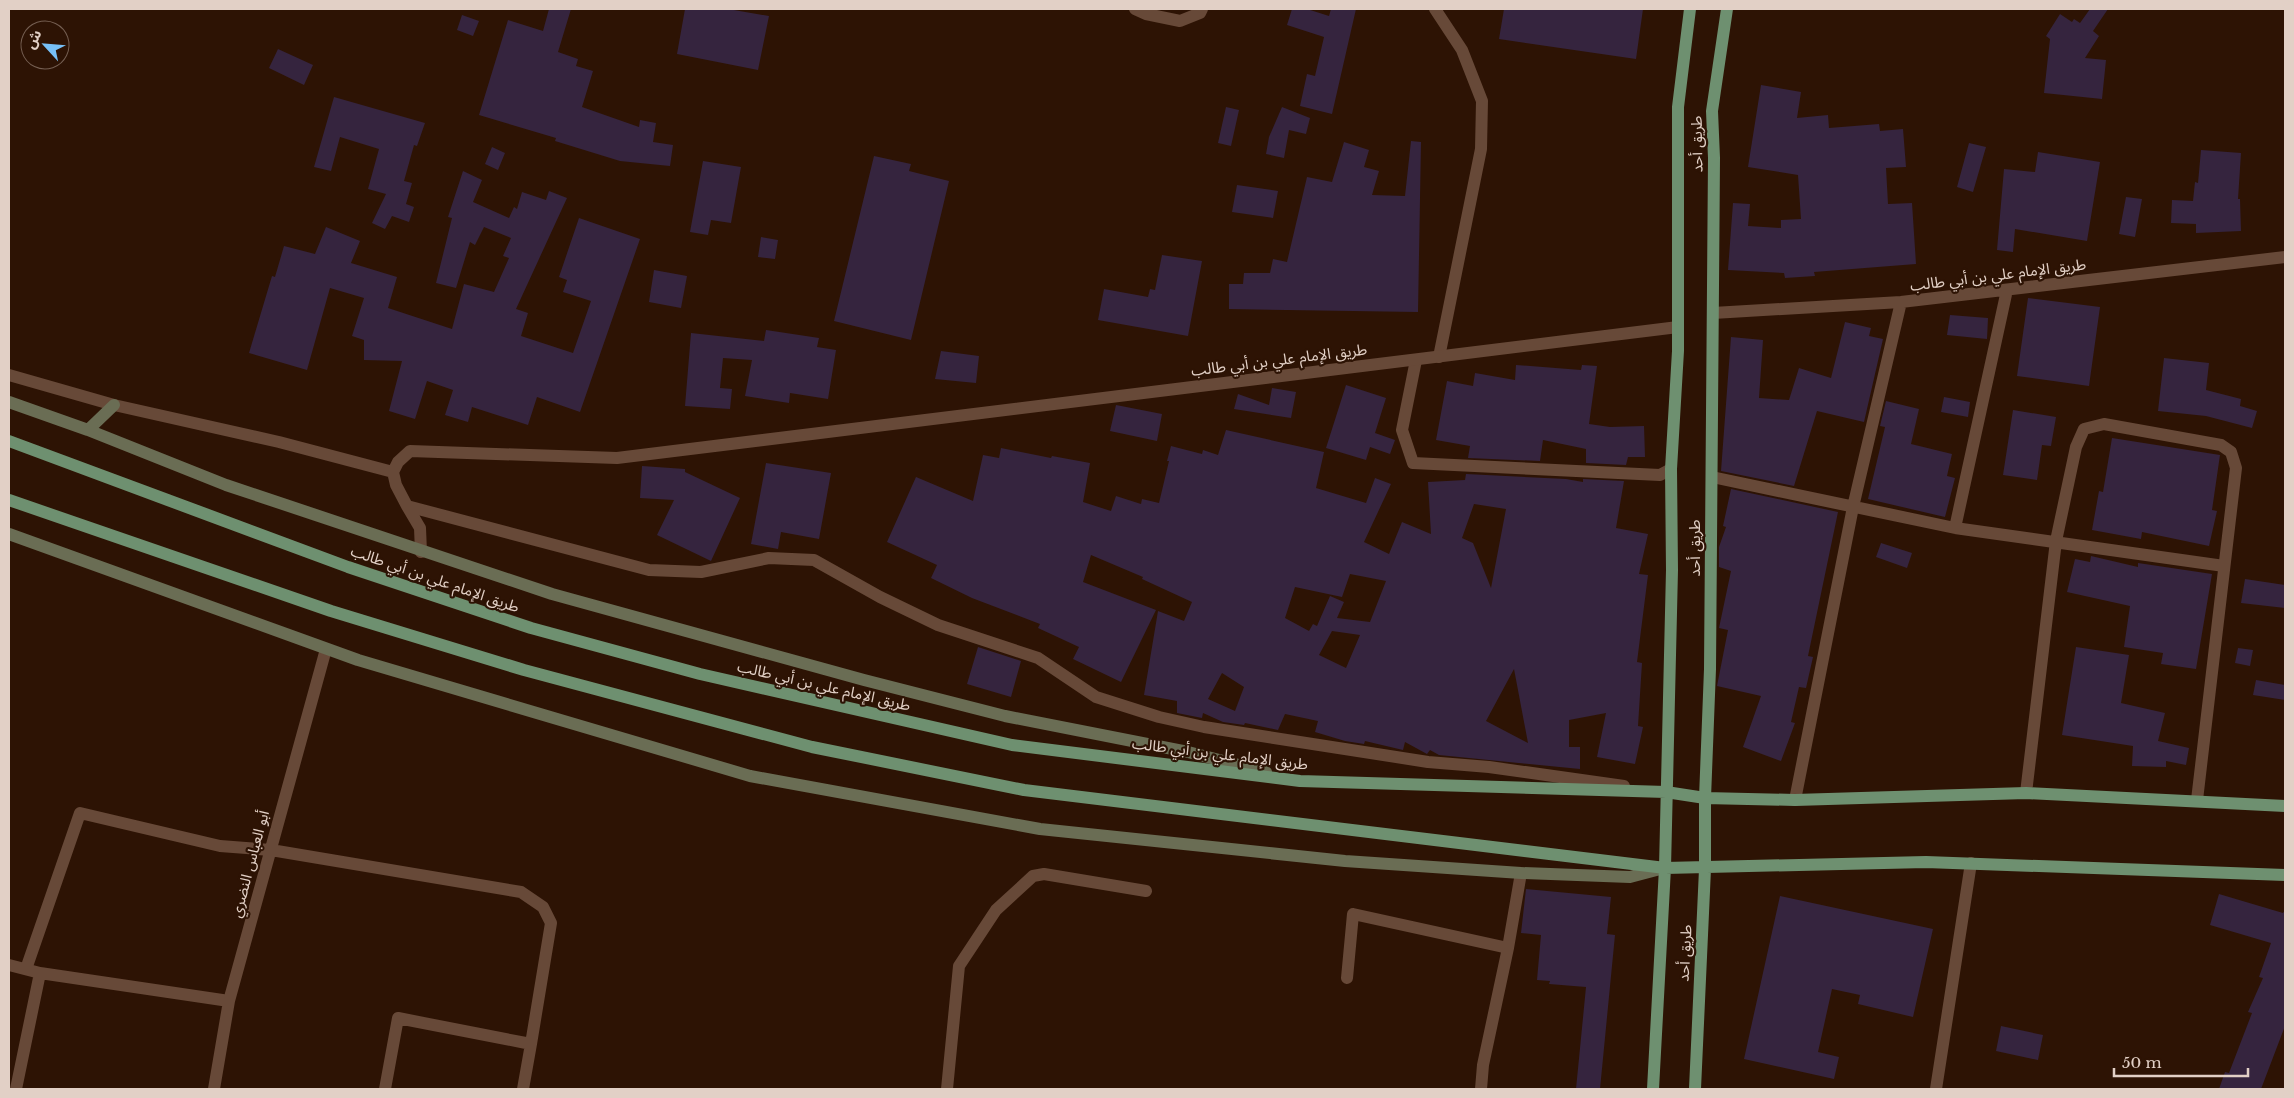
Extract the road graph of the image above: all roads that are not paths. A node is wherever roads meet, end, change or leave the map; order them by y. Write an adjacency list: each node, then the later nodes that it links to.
1 (1135, 9): 2 (street)
2 (1202, 9)
3 (1435, 9): 11 (street)
4 (1690, 9): 10 (main road, طريق أحد)
5 (1727, 9): 9 (main road, طريق أحد)
6 (2285, 257): 7 (street, طريق الإمام علي بن أبي طالب)
7 (2007, 290): 8 (street, طريق الإمام علي بن أبي طالب); 24 (street)
8 (1901, 302): 9 (street, طريق الإمام علي بن أبي طالب); 23 (street)
9 (1713, 313): 20 (main road, طريق أحد)
10 (1678, 327): 11 (street, طريق الإمام علي بن أبي طالب); 18 (main road, طريق أحد)
11 (1440, 357): 12 (street, طريق الإمام علي بن أبي طالب)
12 (1416, 360): 18 (street); 19 (street, طريق الإمام علي بن أبي طالب)
13 (9, 375): 15 (street)
14 (9, 402): 16 (main road)
15 (114, 405): 16 (main road); 19 (street)
16 (88, 430): 27 (main road)
17 (9, 441): 30 (main road, طريق الإمام علي بن أبي طالب)
18 (1671, 468): 31 (main road, طريق أحد)
19 (393, 472): 22 (street)
20 (1712, 477): 23 (street); 33 (main road, طريق أحد)
21 (9, 500): 39 (main road)
22 (408, 506): 27 (street); 31 (street)
23 (1853, 507): 24 (street); 34 (street)
24 (1955, 528): 26 (street)
25 (9, 534): 29 (main road)
26 (2056, 541): 28 (street); 28 (street); 32 (street)
27 (421, 552): 30 (main road)
28 (2224, 566): 35 (street)
29 (326, 648): 37 (street, أبو العباس النضري); 41 (main road)
30 (1300, 781): 31 (main road, طريق الإمام علي بن أبي طالب)
31 (1666, 792): 33 (main road, طريق الإمام علي بن أبي طالب); 39 (main road, طريق أحد)
32 (2026, 793): 34 (main road, طريق الإمام علي بن أبي طالب); 35 (main road, طريق الإمام علي بن أبي طالب)
33 (1705, 798): 34 (main road, طريق الإمام علي بن أبي طالب); 40 (main road, طريق أحد)
34 (1795, 800)
35 (2197, 800): 36 (main road, طريق الإمام علي بن أبي طالب)
36 (2285, 806)
37 (271, 850): 46 (street); 49 (street, أبو العباس النضري); 50 (street)
38 (1971, 863): 40 (main road); 42 (main road); 59 (street)
39 (1665, 868): 40 (main road); 41 (main road); 57 (main road, طريق أحد)
40 (1705, 869): 58 (main road, طريق أحد)
41 (1521, 874): 44 (street)
42 (2285, 875)
43 (1146, 891): 55 (street)
44 (1508, 948): 48 (street); 56 (street)
45 (9, 965): 46 (street)
46 (26, 969): 47 (street)
47 (40, 973): 49 (street); 51 (street)
48 (1347, 978)
49 (229, 1001): 52 (street, أبو العباس النضري)
50 (531, 1044): 53 (street); 54 (street)
51 (16, 1089)
52 (214, 1089)
53 (385, 1089)
54 (522, 1089)
55 (947, 1089)
56 (1481, 1089)
57 (1653, 1089)
58 (1695, 1089)
59 (1936, 1089)

